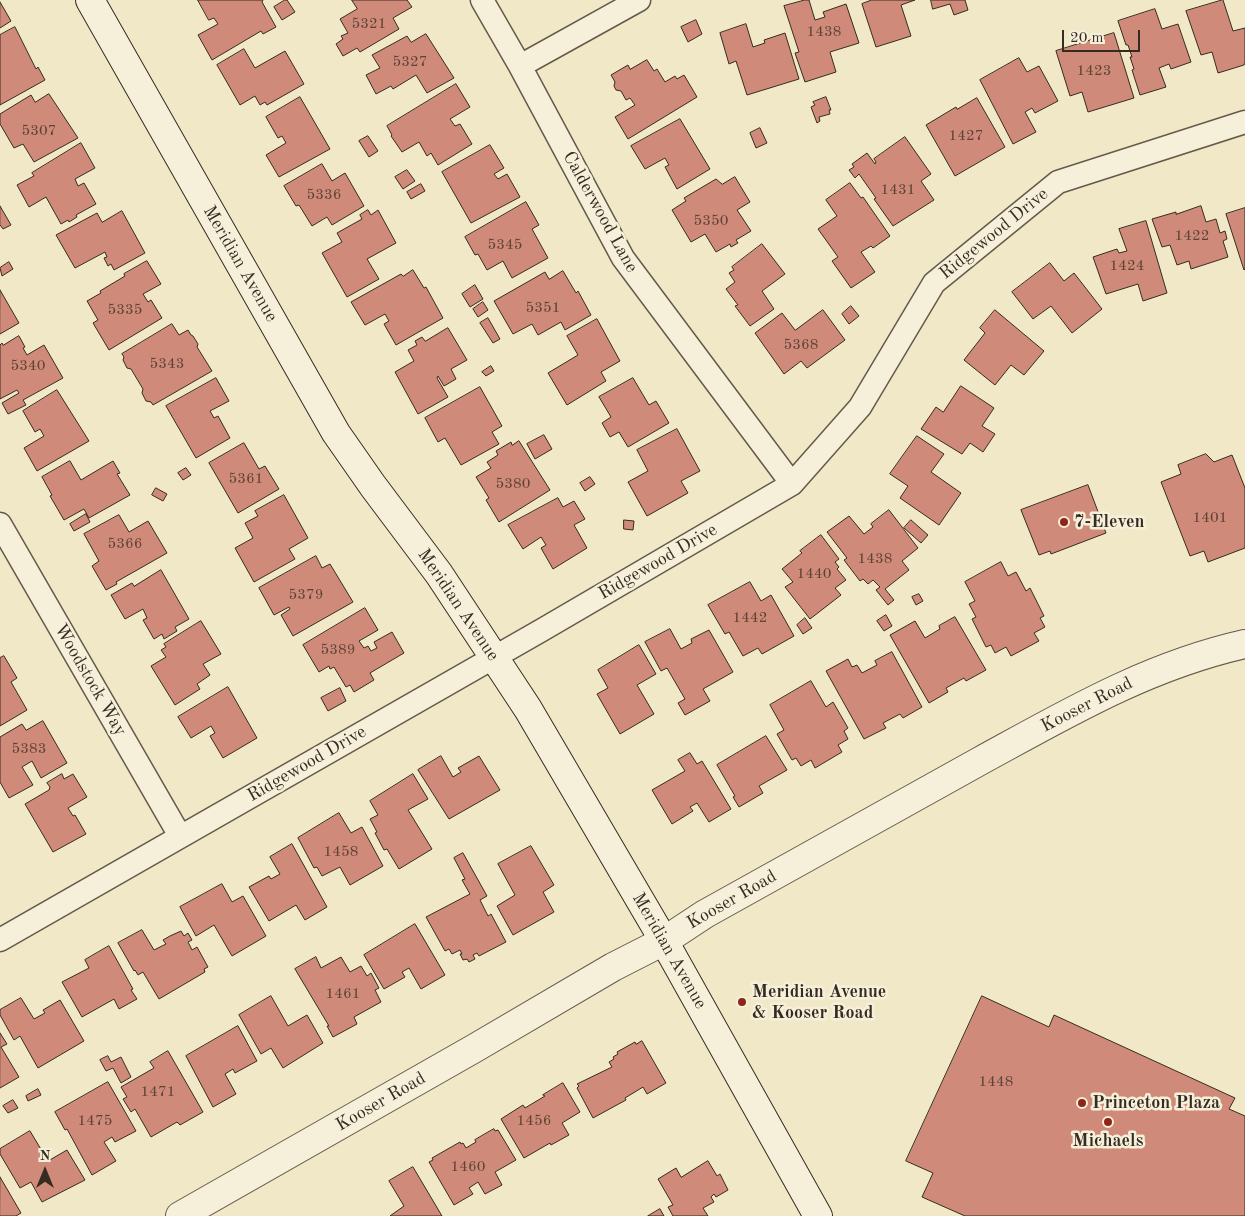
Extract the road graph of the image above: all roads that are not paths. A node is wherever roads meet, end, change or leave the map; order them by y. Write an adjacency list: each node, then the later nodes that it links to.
1 (90, 0): 9 (main road, Meridian Avenue)
2 (482, 0): 4 (street, Calderwood Lane)
3 (639, 0): 4 (street)
4 (520, 66): 6 (street, Calderwood Lane)
5 (1245, 122): 6 (street, Ridgewood Drive)
6 (792, 484): 9 (street, Ridgewood Drive)
7 (0, 524): 10 (street, Woodstock Way)
8 (1245, 644): 12 (main road, Kooser Road)
9 (494, 658): 10 (street, Ridgewood Drive); 12 (main road, Meridian Avenue)
10 (180, 836): 11 (street, Ridgewood Drive)
11 (0, 940)
12 (664, 941): 13 (main road, Kooser Road); 14 (main road, Meridian Avenue)
13 (180, 1216)
14 (818, 1216)

